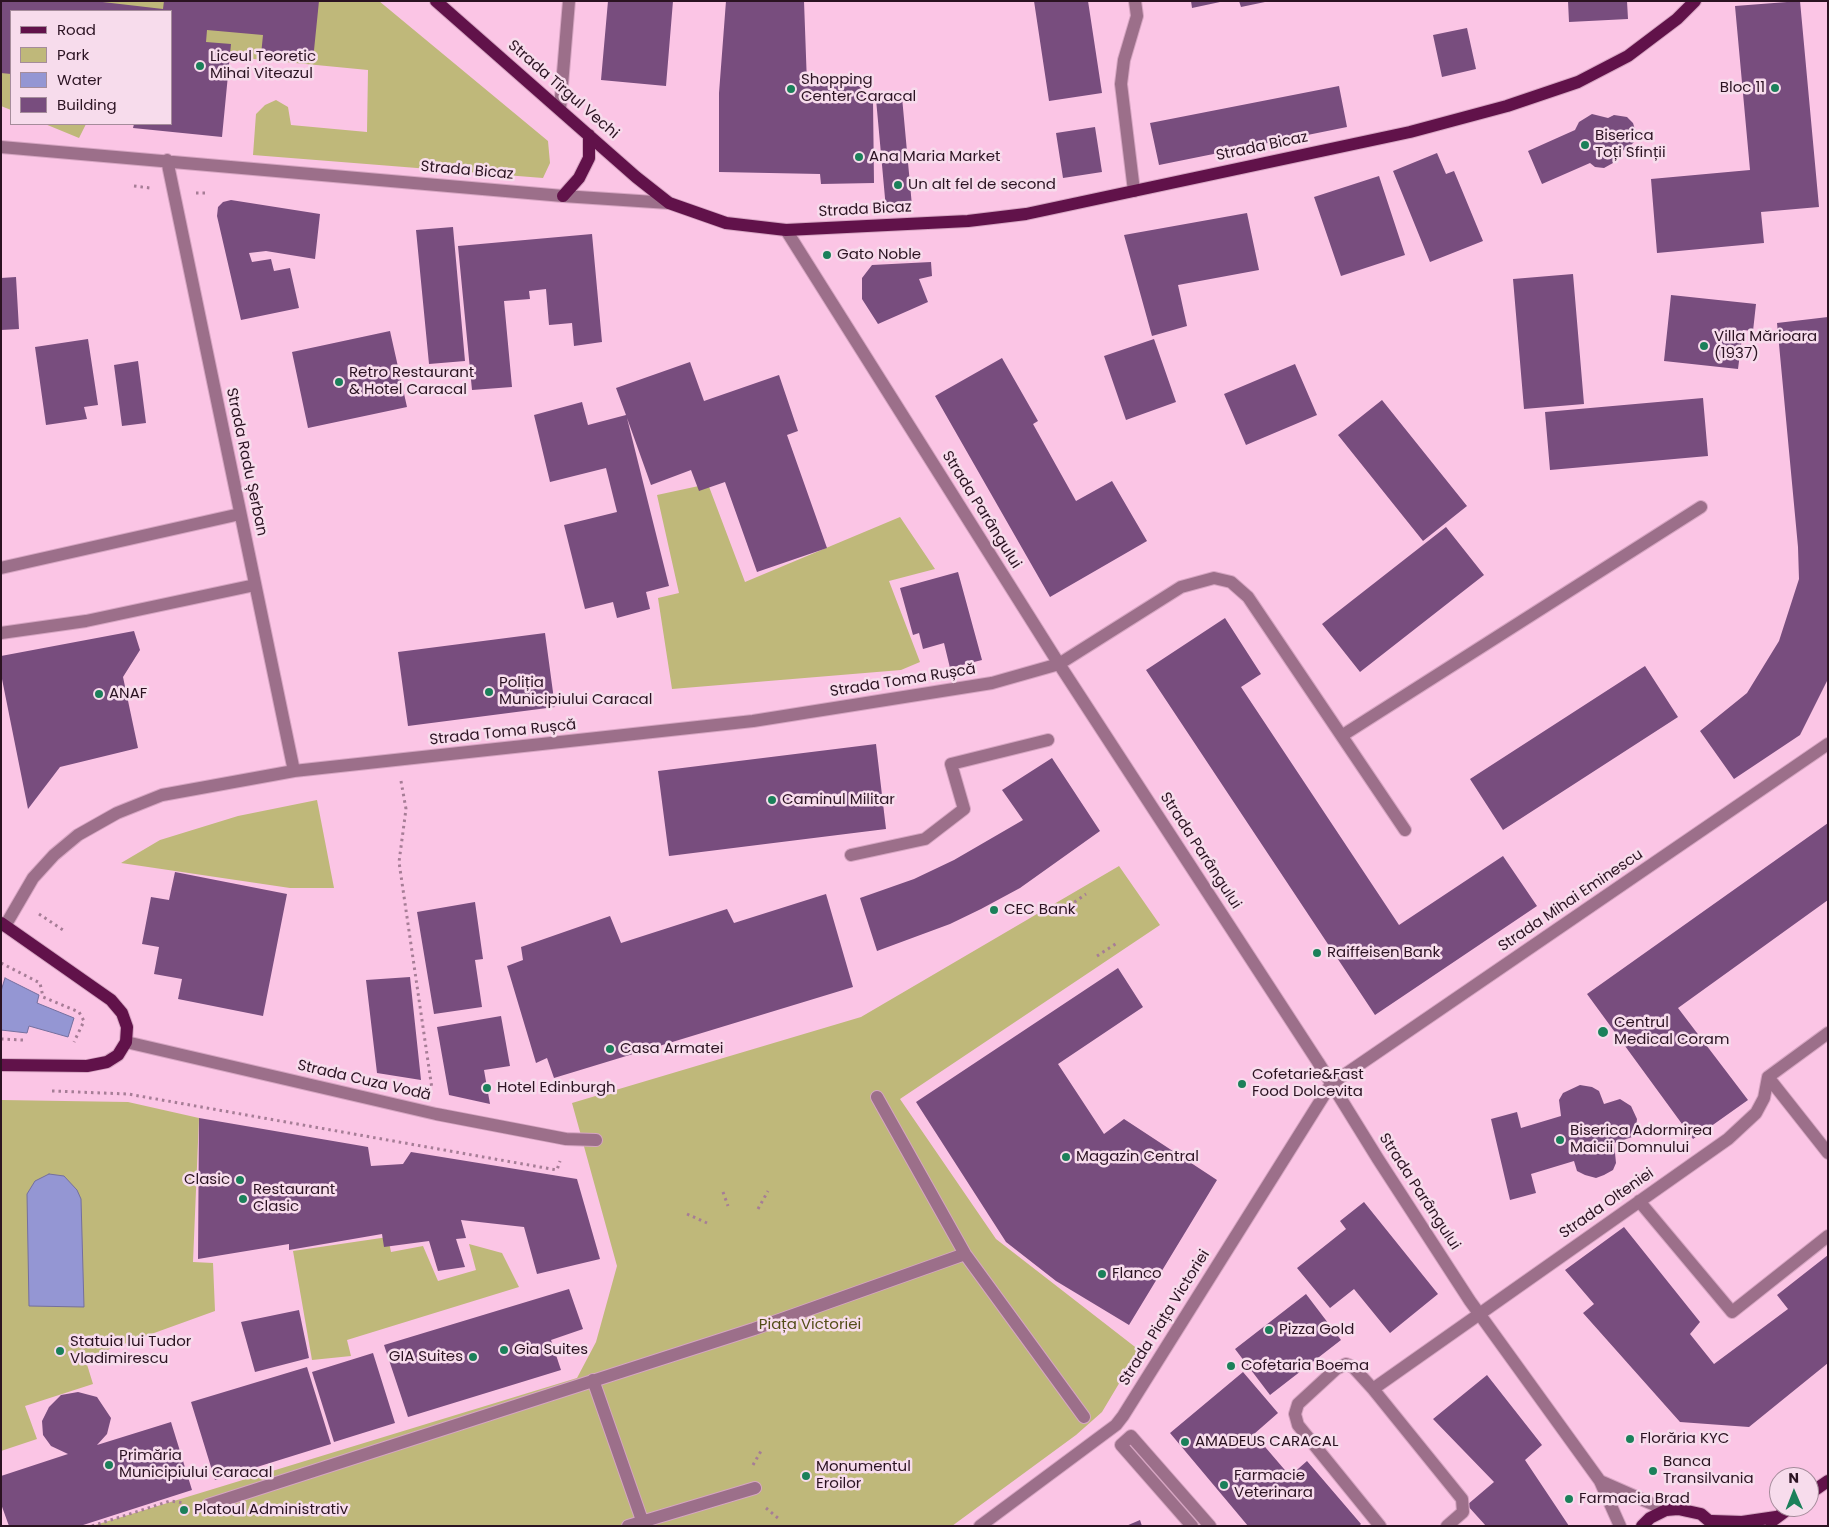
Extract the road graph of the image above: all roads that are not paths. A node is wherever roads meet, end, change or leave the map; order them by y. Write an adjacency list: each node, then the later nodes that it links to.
1 (436, 1): 5 (main road, Strada Tîrgul Vechi)
2 (569, 1): 5 (street)
3 (1135, 1): 9 (street)
4 (1694, 1): 9 (main road, Strada Bicaz)
5 (560, 108): 6 (main road, Strada Tîrgul Vechi)
6 (589, 135): 10 (main road); 11 (main road, Strada Tîrgul Vechi)
7 (1, 147): 8 (street, Strada Bicaz)
8 (167, 160): 10 (street, Strada Bicaz); 14 (street, Strada Radu Șerban)
9 (1134, 191): 12 (main road, Strada Bicaz)
10 (563, 196): 11 (street, Strada Bicaz)
11 (669, 202): 12 (main road, Strada Bicaz)
12 (786, 230): 18 (street, Strada Parângului)
13 (1701, 507): 19 (street)
14 (240, 514): 15 (street); 16 (street, Strada Radu Șerban)
15 (1, 568)
16 (256, 585): 17 (street); 22 (street, Strada Radu Șerban)
17 (1, 633)
18 (1059, 664): 19 (street, Strada Toma Rușcă); 22 (street, Strada Toma Rușcă); 30 (street, Strada Parângului)
19 (1342, 735): 23 (street, Strada Toma Rușcă)
20 (1048, 740): 24 (street)
21 (1828, 744): 30 (street, Strada Mihai Eminescu)
22 (294, 771): 25 (street, Strada Toma Rușcă)
23 (1405, 830)
24 (851, 855)
25 (3, 925): 27 (main road)
26 (1828, 1033): 29 (street)
27 (126, 1042): 28 (main road); 32 (street, Strada Cuza Vodă)
28 (1, 1065)
29 (1768, 1077): 33 (street); 34 (street, Strada Olteniei)
30 (1332, 1084): 37 (street, Strada Parângului); 49 (street, Strada Piața Victoriei)
31 (877, 1096): 36 (street)
32 (596, 1140)
33 (1828, 1153)
34 (1639, 1201): 35 (street); 37 (street, Strada Olteniei)
35 (1828, 1236)
36 (965, 1254): 38 (street); 40 (street)
37 (1480, 1314): 39 (street, Strada Olteniei); 41 (street, Strada Parângului)
38 (593, 1380): 43 (street); 47 (street)
39 (1373, 1389): 52 (street); 53 (street)
40 (1084, 1417)
41 (1600, 1481): 44 (street); 54 (street, Strada Parângului)
42 (755, 1488): 47 (street)
43 (208, 1506)
44 (1666, 1510): 46 (main road); 55 (main road)
45 (1772, 1521): 46 (main road)
46 (1714, 1523)
47 (642, 1524): 48 (street)
48 (628, 1526)
49 (980, 1526)
50 (1192, 1526): 51 (street)
51 (1210, 1526)
52 (1380, 1526)
53 (1447, 1526)
54 (1620, 1526)
55 (1642, 1526)

